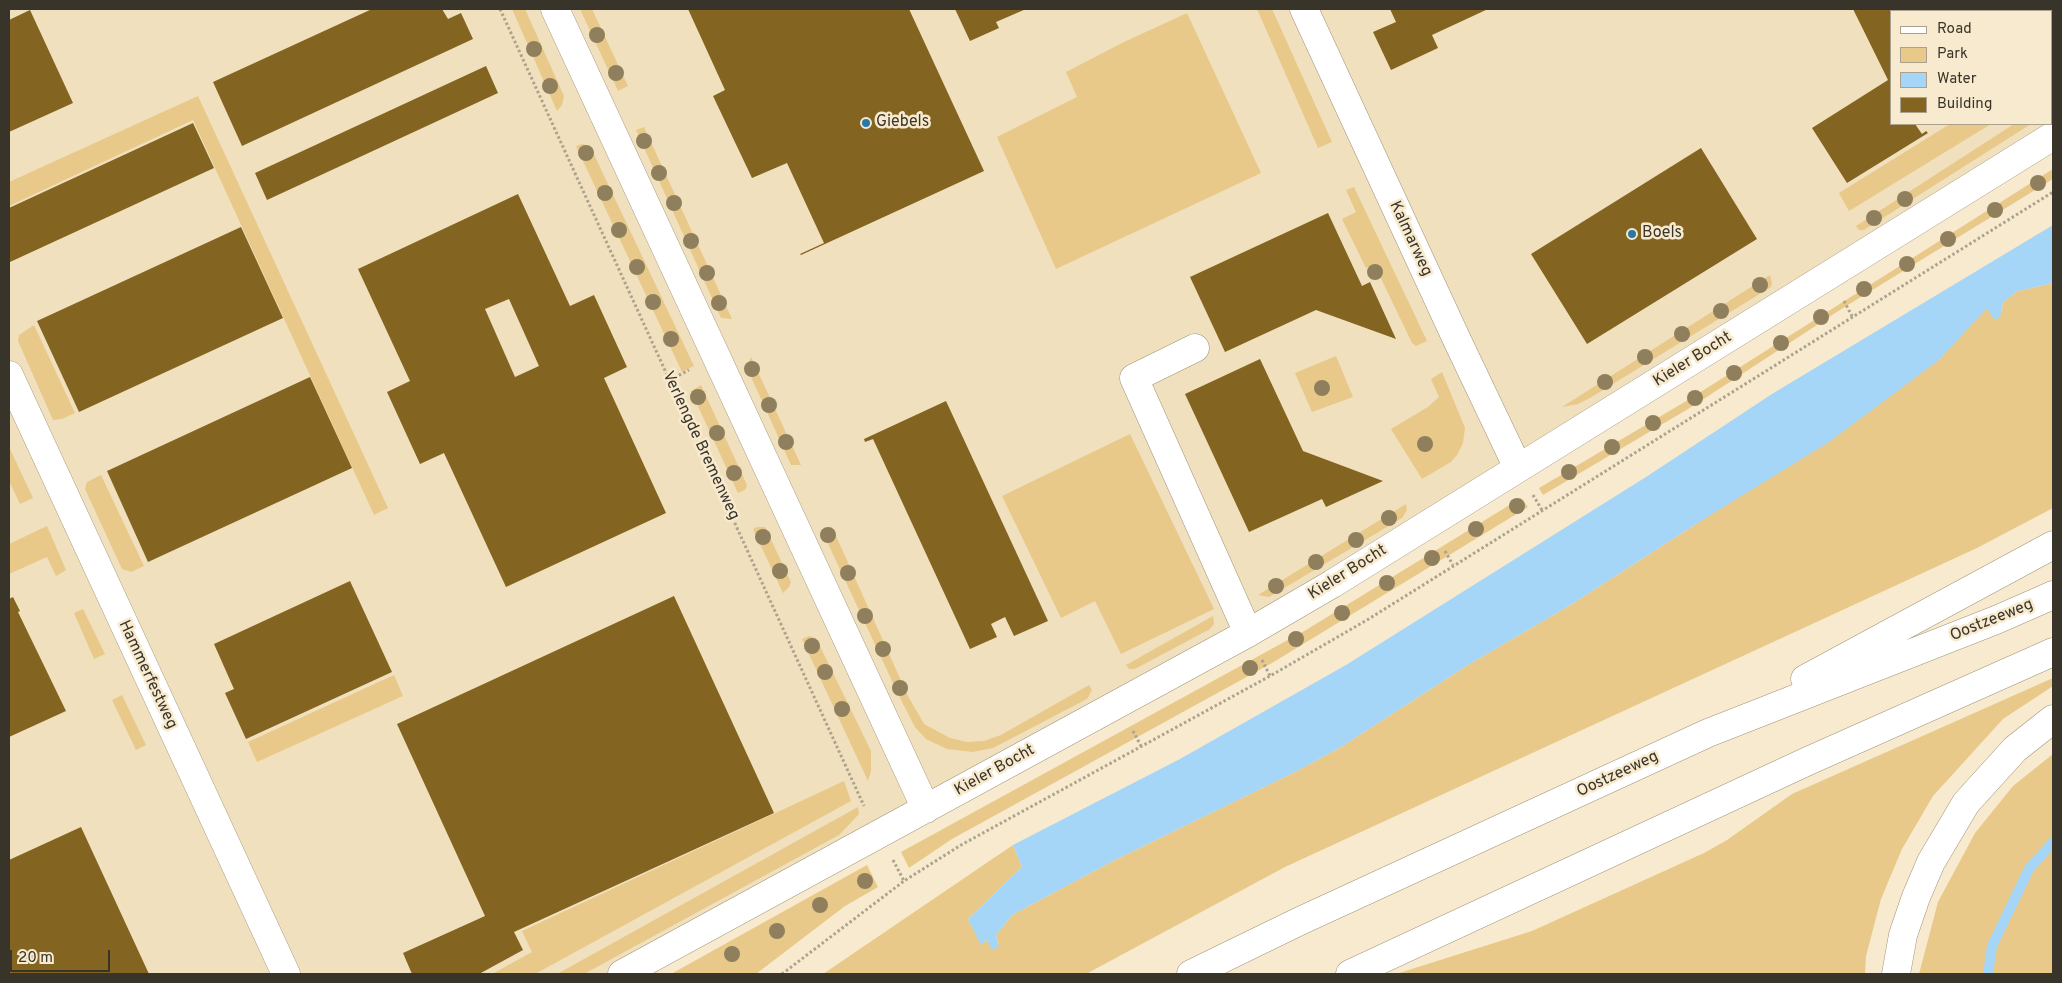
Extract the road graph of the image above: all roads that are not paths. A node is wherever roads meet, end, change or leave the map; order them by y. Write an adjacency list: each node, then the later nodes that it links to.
1 (554, 9): 13 (main road)
2 (1304, 9): 6 (main road, Kalmarweg)
3 (2053, 136): 6 (main road, Kieler Bocht)
4 (1195, 348): 9 (main road)
5 (9, 375): 14 (main road, Hammerfestweg)
6 (1518, 468): 9 (main road, Kieler Bocht)
7 (2053, 545): 12 (main road)
8 (2053, 596): 12 (main road, Oostzeeweg)
9 (1248, 633): 13 (main road, Kieler Bocht)
10 (2053, 652): 17 (main road)
11 (2053, 719): 18 (main road)
12 (1708, 733): 16 (main road, Oostzeeweg)
13 (926, 809): 15 (main road, Kieler Bocht)
14 (286, 974)
15 (622, 974)
16 (1191, 974)
17 (1350, 974)
18 (1896, 974)

